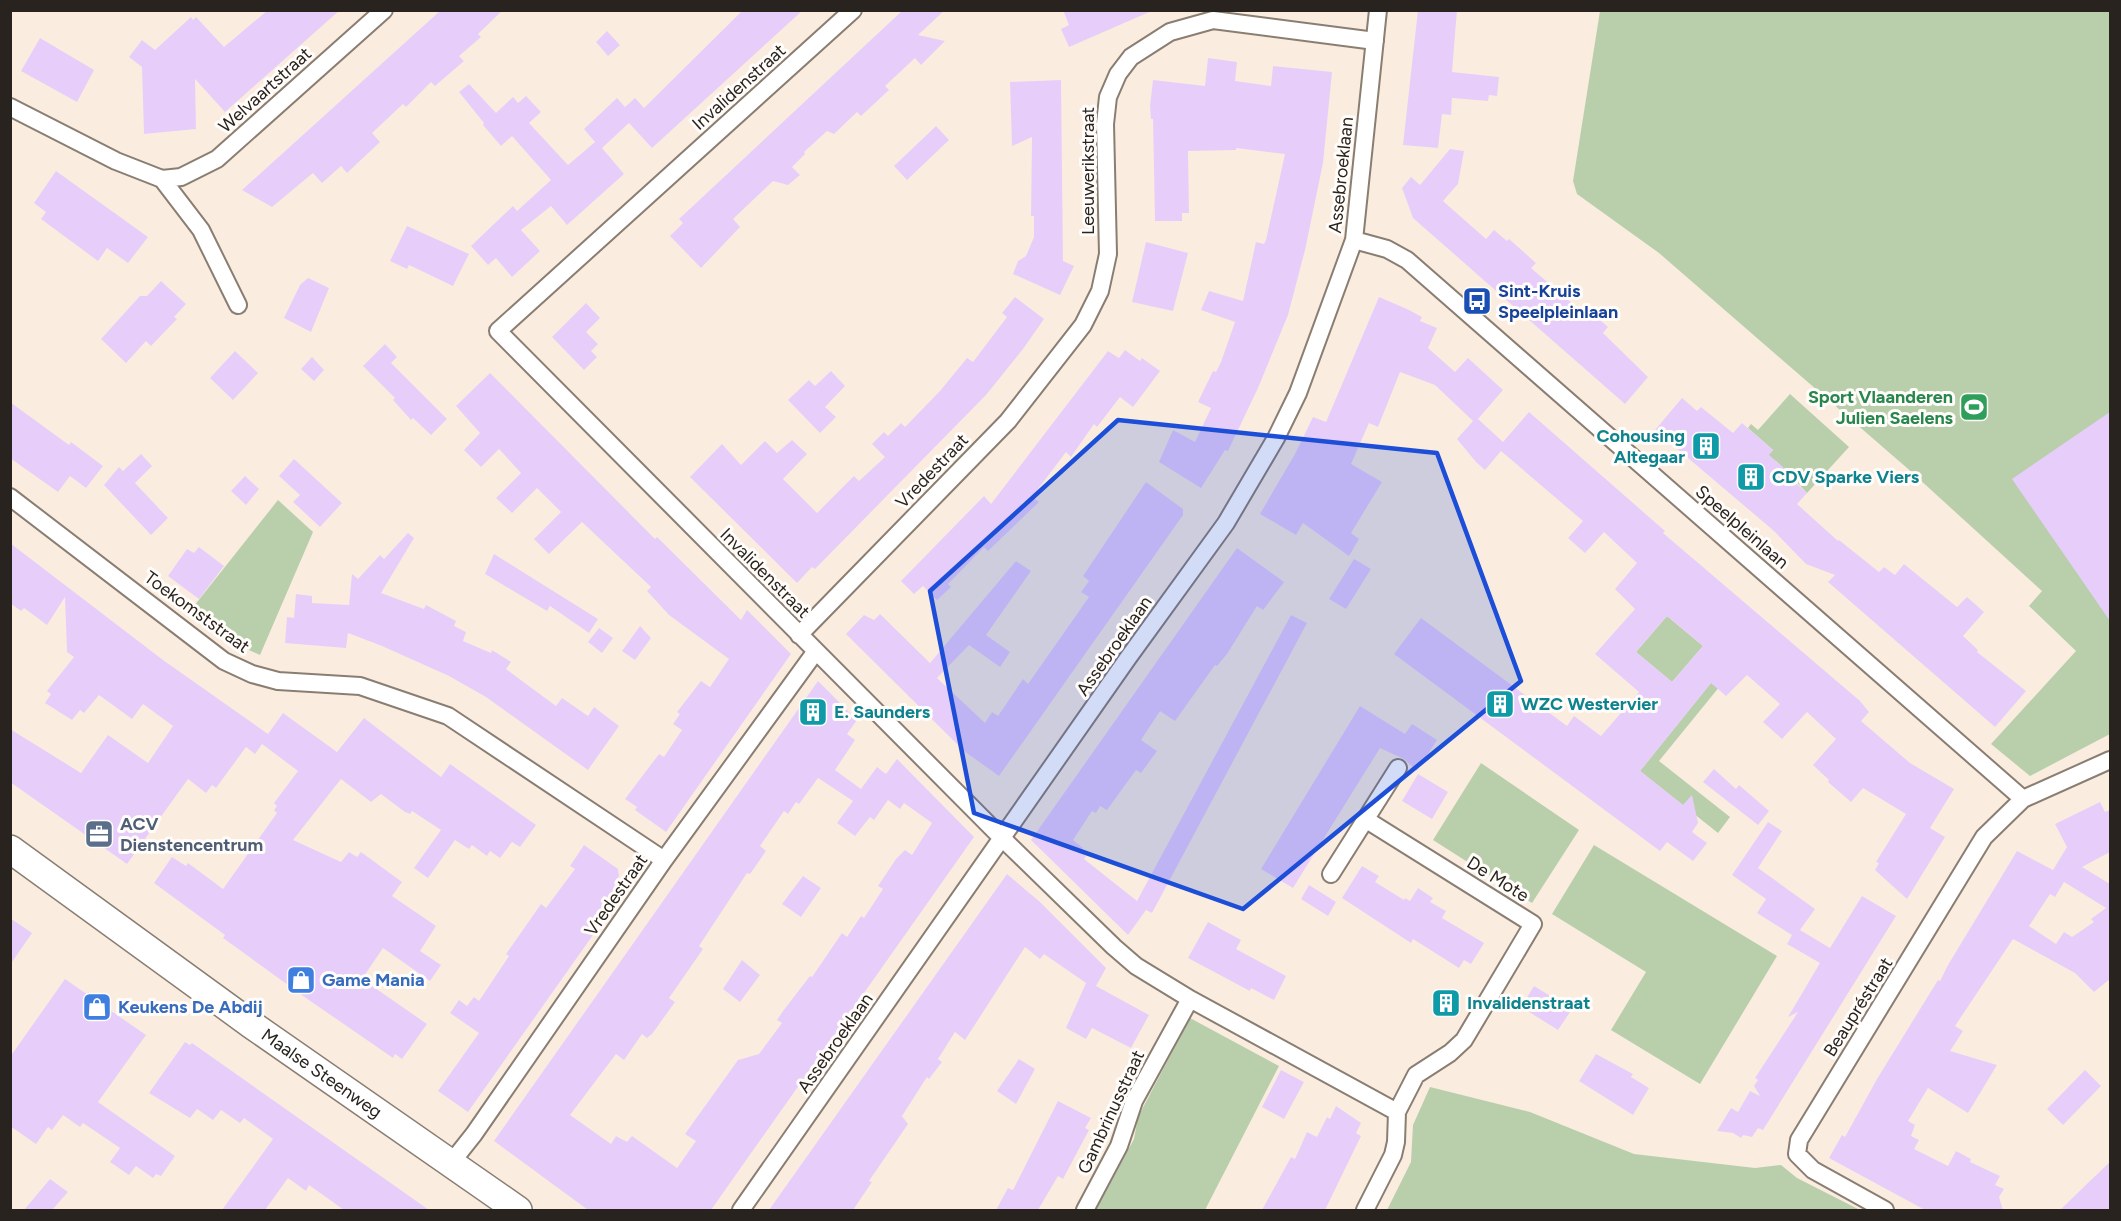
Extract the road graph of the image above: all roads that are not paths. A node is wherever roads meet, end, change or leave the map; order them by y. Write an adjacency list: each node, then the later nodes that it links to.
1 (384, 10): 6 (street, Welvaartstraat)
2 (853, 10): 11 (street, Invalidenstraat)
3 (1378, 10): 4 (street, Assebroeklaan)
4 (1375, 41): 7 (street, Assebroeklaan); 9 (street, Leeuwerikstraat)
5 (10, 107): 6 (street)
6 (162, 179): 8 (street)
7 (1354, 240): 15 (street, Speelpleinlaan); 17 (street, Assebroeklaan)
8 (238, 305)
9 (1083, 325): 11 (street, Vredestraat)
10 (10, 497): 19 (street, Toekomststraat)
11 (799, 635): 12 (street, Invalidenstraat)
12 (816, 651): 17 (street, Invalidenstraat); 19 (street, Vredestraat)
13 (2110, 760): 15 (street)
14 (1398, 768): 16 (street)
15 (2023, 799): 28 (street, Beaupréstraat)
16 (1365, 819): 20 (street); 22 (street, De Mote)
17 (1003, 839): 21 (street, Invalidenstraat); 25 (street, Assebroeklaan)
18 (10, 849): 23 (main road, Maalse Steenweg)
19 (664, 861): 23 (street, Vredestraat)
20 (1331, 874)
21 (1190, 999): 22 (street, Invalidenstraat); 26 (street, Gambrinusstraat)
22 (1396, 1112): 27 (street, De Mote)
23 (451, 1163): 24 (main road, Maalse Steenweg)
24 (518, 1210)
25 (741, 1210)
26 (1085, 1210)
27 (1365, 1210)
28 (1885, 1210)

